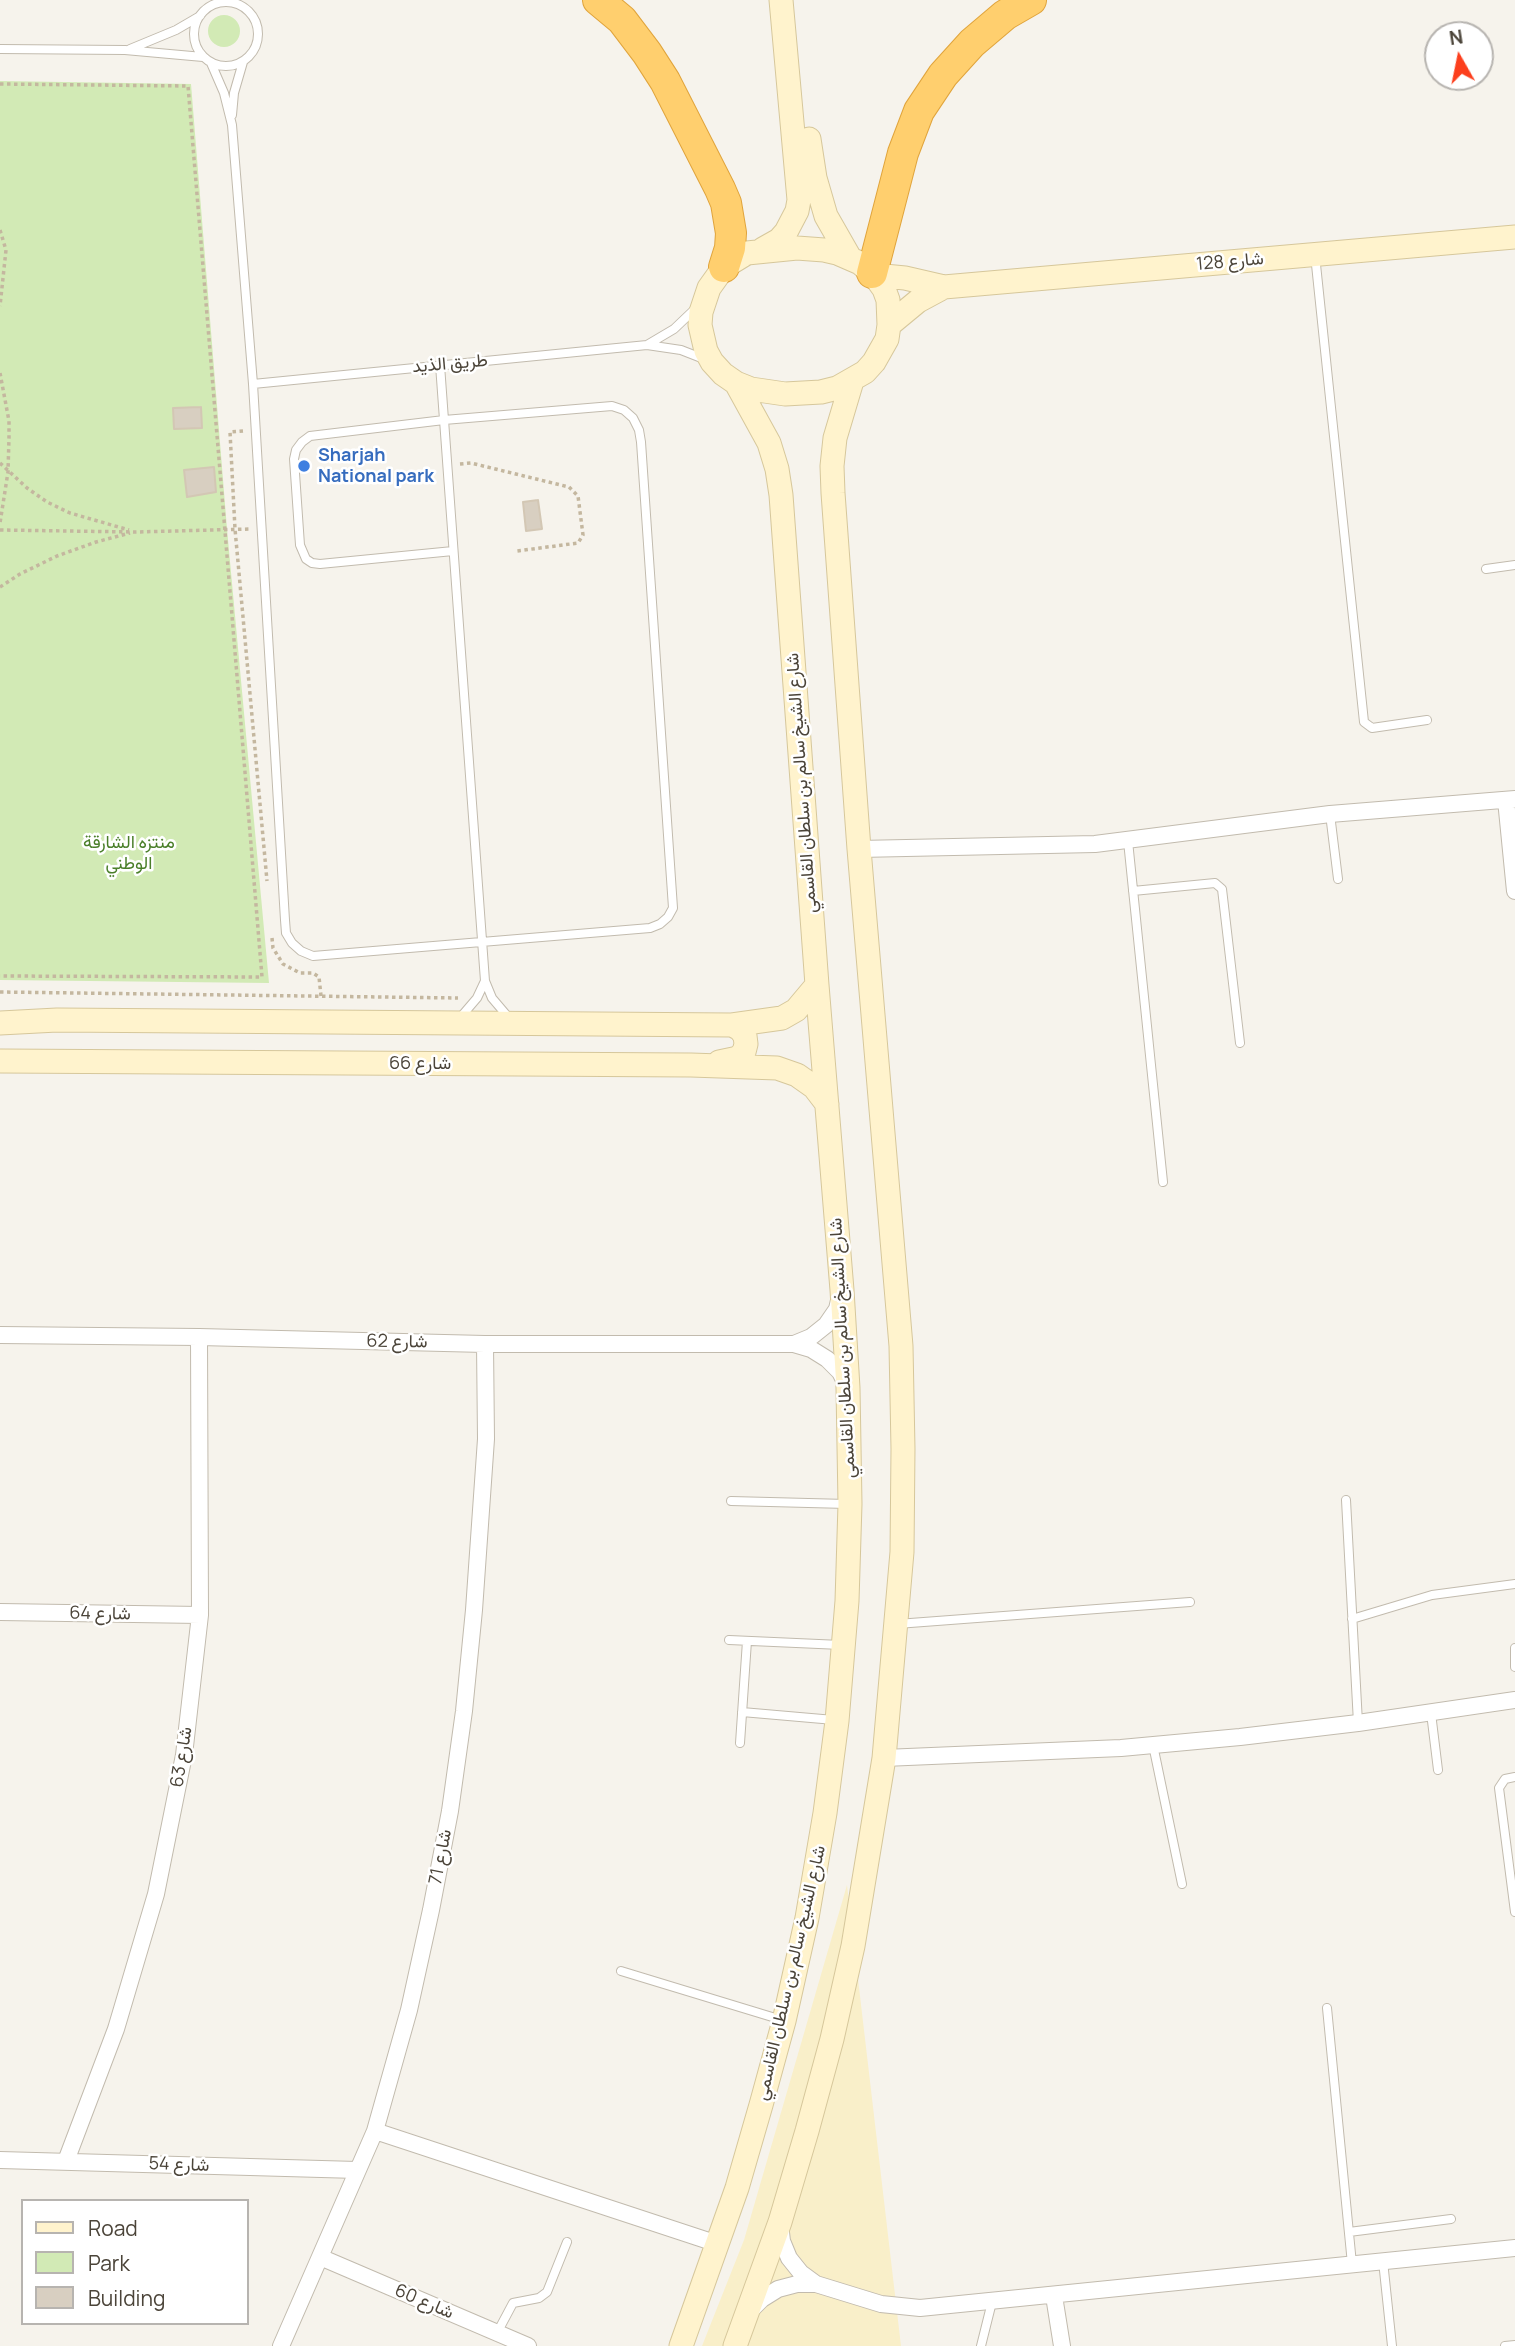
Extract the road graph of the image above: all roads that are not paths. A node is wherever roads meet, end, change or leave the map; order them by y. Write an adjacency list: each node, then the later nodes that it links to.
1 (598, 0): 14 (highway)
2 (1031, 0): 15 (highway)
3 (788, 10): 12 (street); 15 (street)
4 (200, 16): 6 (lane); 7 (lane); 8 (lane)
5 (0, 49): 6 (lane)
6 (125, 50): 7 (lane)
7 (203, 57): 9 (lane)
8 (243, 62): 9 (lane); 10 (lane)
9 (211, 63): 10 (lane)
10 (232, 125): 24 (lane)
11 (1515, 237): 13 (street, شارع 128)
12 (760, 251): 14 (street); 15 (street)
13 (1315, 255): 16 (street, شارع 128); 29 (lane)
14 (724, 267): 17 (street)
15 (865, 269): 16 (street, شارع 128); 18 (street)
16 (944, 287): 18 (street, شارع 128)
17 (705, 300): 19 (lane, طريق الذيد); 20 (street)
18 (890, 325): 22 (street)
19 (648, 345): 20 (lane, طريق الذيد); 21 (lane, طريق الذيد)
20 (712, 362): 23 (street)
21 (440, 365): 24 (lane, طريق الذيد); 25 (lane)
22 (852, 381): 23 (street); 33 (street)
23 (736, 383): 39 (street, شارع الشيخ سالم بن سلطان القاسمي)
24 (253, 384): 37 (lane)
25 (444, 420): 26 (lane); 26 (lane); 37 (lane)
26 (453, 551): 37 (lane)
27 (1515, 565): 28 (lane)
28 (1486, 569)
29 (1427, 720)
30 (1511, 799): 31 (street); 36 (street)
31 (1330, 814): 32 (street); 34 (lane)
32 (1128, 841): 33 (street); 35 (lane)
33 (859, 849): 63 (street)
34 (1338, 879)
35 (1133, 891): 44 (lane); 48 (lane)
36 (1515, 891)
37 (482, 942): 38 (lane)
38 (485, 981): 41 (lane); 42 (lane)
39 (817, 985): 43 (street); 47 (street, شارع الشيخ سالم بن سلطان القاسمي)
40 (1, 1023): 41 (street)
41 (454, 1023): 42 (street)
42 (516, 1024): 43 (street)
43 (732, 1025): 46 (street)
44 (1240, 1044)
45 (3, 1060): 46 (street, شارع 66)
46 (691, 1065): 47 (street, شارع 66)
47 (827, 1104): 49 (street, شارع الشيخ سالم بن سلطان القاسمي)
48 (1163, 1182)
49 (842, 1290): 53 (street); 54 (street, شارع الشيخ سالم بن سلطان القاسمي)
50 (0, 1335): 51 (street, شارع 62)
51 (199, 1337): 52 (street, شارع 62); 61 (street, شارع 63)
52 (485, 1344): 53 (street, شارع 62); 84 (street, شارع 71)
53 (794, 1345): 54 (street, شارع 62)
54 (849, 1388): 57 (street, شارع الشيخ سالم بن سلطان القاسمي)
55 (1346, 1500): 62 (lane)
56 (731, 1501): 57 (lane)
57 (850, 1504): 66 (street, شارع الشيخ سالم بن سلطان القاسمي)
58 (1515, 1584): 62 (lane)
59 (1190, 1602): 63 (lane)
60 (0, 1612): 61 (street, شارع 64)
61 (200, 1615): 86 (street, شارع 63)
62 (1352, 1619): 73 (lane)
63 (897, 1624): 76 (street)
64 (729, 1640): 65 (lane)
65 (747, 1641): 66 (lane); 70 (lane)
66 (844, 1645): 72 (street, شارع الشيخ سالم بن سلطان القاسمي)
67 (1515, 1648): 68 (lane)
68 (1515, 1667)
69 (1515, 1700): 71 (street)
70 (742, 1712): 72 (lane); 74 (lane)
71 (1431, 1713): 73 (street); 77 (lane)
72 (837, 1721): 83 (street, شارع الشيخ سالم بن سلطان القاسمي)
73 (1358, 1723): 75 (street)
74 (740, 1743)
75 (1153, 1745): 76 (street); 79 (lane)
76 (884, 1758): 89 (street)
77 (1438, 1770)
78 (1515, 1777): 80 (lane)
79 (1182, 1884)
80 (1515, 1912)
81 (621, 1971): 83 (lane)
82 (1327, 2008): 90 (lane)
83 (784, 2021): 92 (street, شارع الشيخ سالم بن سلطان القاسمي)
84 (375, 2131): 87 (street, شارع 71); 92 (street)
85 (0, 2160): 86 (street, شارع 54)
86 (66, 2161): 87 (street, شارع 54)
87 (358, 2170): 94 (street, شارع 71)
88 (1451, 2219): 90 (lane)
89 (780, 2222): 97 (street); 100 (street)
90 (1349, 2232): 96 (lane)
91 (566, 2242): 101 (lane)
92 (718, 2244): 105 (street, شارع الشيخ سالم بن سلطان القاسمي)
93 (1515, 2248): 95 (street)
94 (320, 2257): 101 (street, شارع 60); 103 (street, شارع 71)
95 (1384, 2261): 96 (street); 109 (lane)
96 (1352, 2264): 98 (street)
97 (816, 2284): 99 (street); 100 (street)
98 (1054, 2296): 99 (street); 108 (street)
99 (992, 2302): 107 (lane)
100 (748, 2312): 106 (street)
101 (497, 2333): 104 (street, شارع 60)
102 (1515, 2345): 110 (lane)
103 (281, 2346)
104 (528, 2346)
105 (681, 2346)
106 (735, 2346)
107 (981, 2346)
108 (1062, 2346)
109 (1392, 2346)
110 (1505, 2346)

